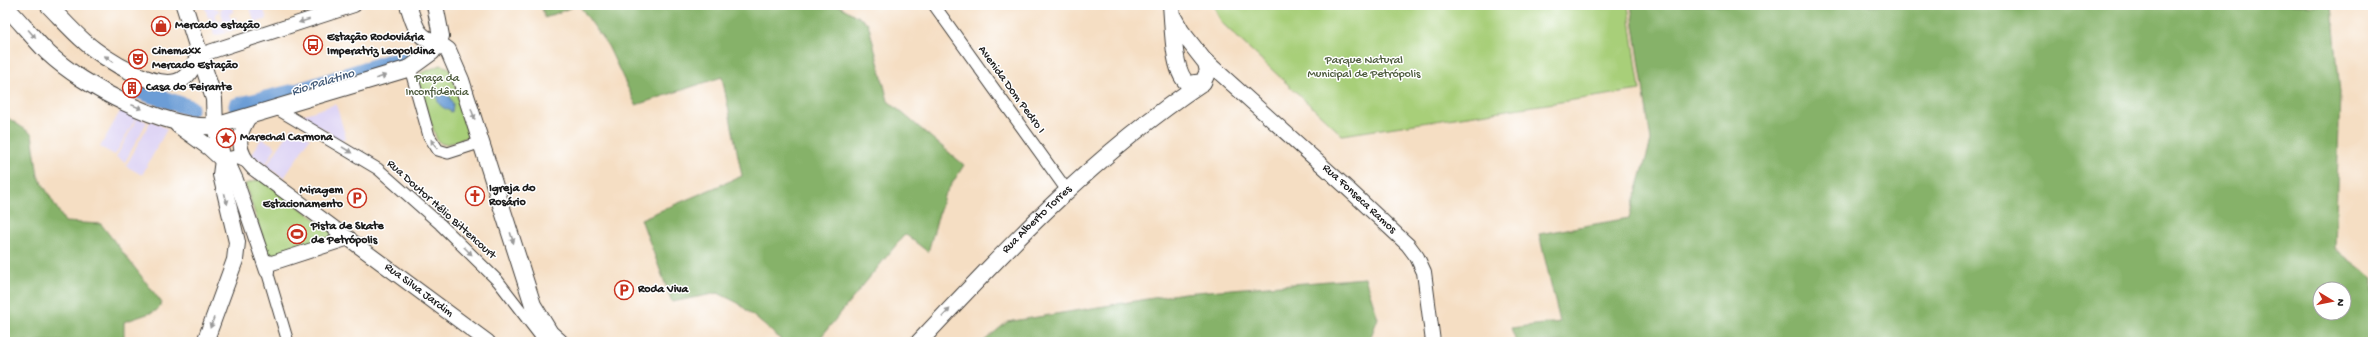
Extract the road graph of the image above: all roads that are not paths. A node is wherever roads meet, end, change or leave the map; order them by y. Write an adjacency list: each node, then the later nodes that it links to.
1 (48, 5): 10 (main road, one-way to 1)
2 (184, 5): 10 (main road)
3 (354, 5): 10 (street, one-way to 10)
4 (408, 5): 9 (main road)
5 (435, 5): 9 (main road)
6 (934, 5): 26 (street, Avenida Dom Pedro I)
7 (5, 6): 20 (main road, one-way to 20)
8 (1172, 10): 11 (main road); 13 (main road)
9 (438, 43): 12 (main road); 22 (main road, one-way to 22)
10 (200, 55): 16 (main road)
11 (1204, 59): 13 (main road); 14 (main road); 15 (street, Rua Fonseca Ramos)
12 (410, 68): 18 (main road, one-way to 12); 22 (street, one-way to 12)
13 (1179, 69): 14 (main road); 17 (main road, Rua Alberto Torres)
14 (1203, 82): 15 (street); 17 (main road, Rua Alberto Torres)
15 (1234, 84): 35 (street, Rua Fonseca Ramos)
16 (214, 99): 19 (main road); 21 (main road)
17 (1165, 107): 26 (main road, Rua Alberto Torres)
18 (277, 109): 19 (main road); 32 (street, Rua Doutor Hélio Bittencourt, one-way to 32)
19 (246, 117): 21 (main road); 24 (street)
20 (173, 121): 21 (main road); 23 (main road)
21 (215, 126): 23 (main road)
22 (482, 142): 33 (main road, one-way to 33)
23 (222, 160): 24 (street); 25 (street); 29 (main road, one-way to 29)
24 (249, 164): 25 (street); 27 (street, Rua Silva Jardim)
25 (236, 180): 28 (street)
26 (1066, 190): 34 (main road, Rua Alberto Torres, one-way to 26)
27 (349, 238): 28 (street); 31 (street, Rua Silva Jardim)
28 (268, 265): 30 (street)
29 (205, 342)
30 (288, 342)
31 (488, 342)
32 (545, 342)
33 (560, 342)
34 (919, 342)
35 (1433, 342)

